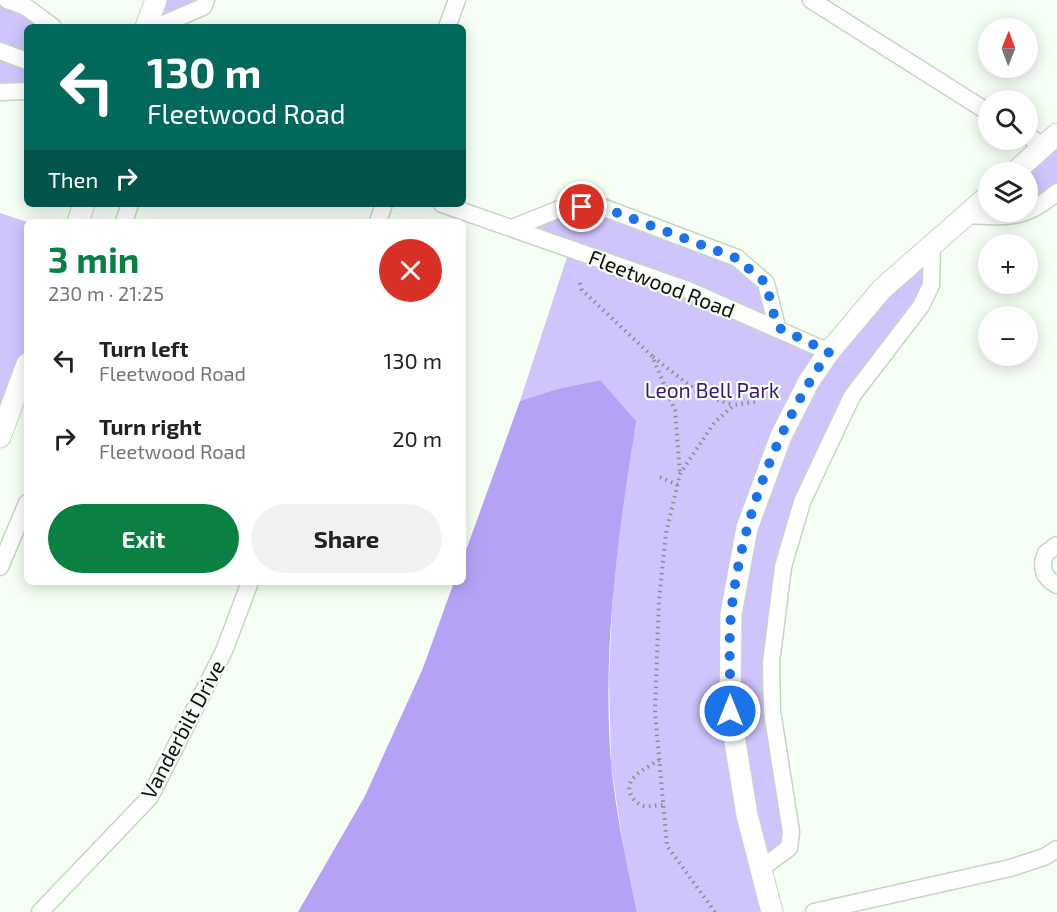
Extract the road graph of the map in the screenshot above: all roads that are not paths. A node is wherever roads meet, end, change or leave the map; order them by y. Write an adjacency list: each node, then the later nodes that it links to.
1 (7, 0): 6 (street)
2 (156, 0): 7 (street)
3 (206, 0): 8 (street)
4 (457, 0): 9 (street)
5 (811, 0): 14 (street)
6 (49, 24)
7 (147, 24)
8 (163, 24)
9 (448, 24)
10 (0, 51): 11 (street)
11 (24, 60)
12 (24, 91): 13 (street)
13 (0, 92)
14 (978, 106)
15 (1043, 139): 16 (street)
16 (1023, 162)
17 (1057, 192): 20 (street)
18 (978, 206): 20 (street)
19 (451, 207): 21 (street, Fleetwood Road)
20 (968, 215): 22 (street)
21 (512, 228): 23 (street, Fleetwood Road); 23 (street, Fleetwood Road)
22 (932, 247): 24 (street); 33 (street)
23 (777, 327): 24 (street, Fleetwood Road)
24 (829, 352): 33 (street)
25 (24, 372): 26 (street)
26 (0, 437)
27 (24, 510): 29 (street)
28 (1057, 545): 31 (street)
29 (0, 567)
30 (248, 585): 34 (street, Vanderbilt Drive)
31 (1057, 585)
32 (1057, 849): 36 (street)
33 (760, 869): 35 (street)
34 (40, 912)
35 (772, 912)
36 (814, 912)

